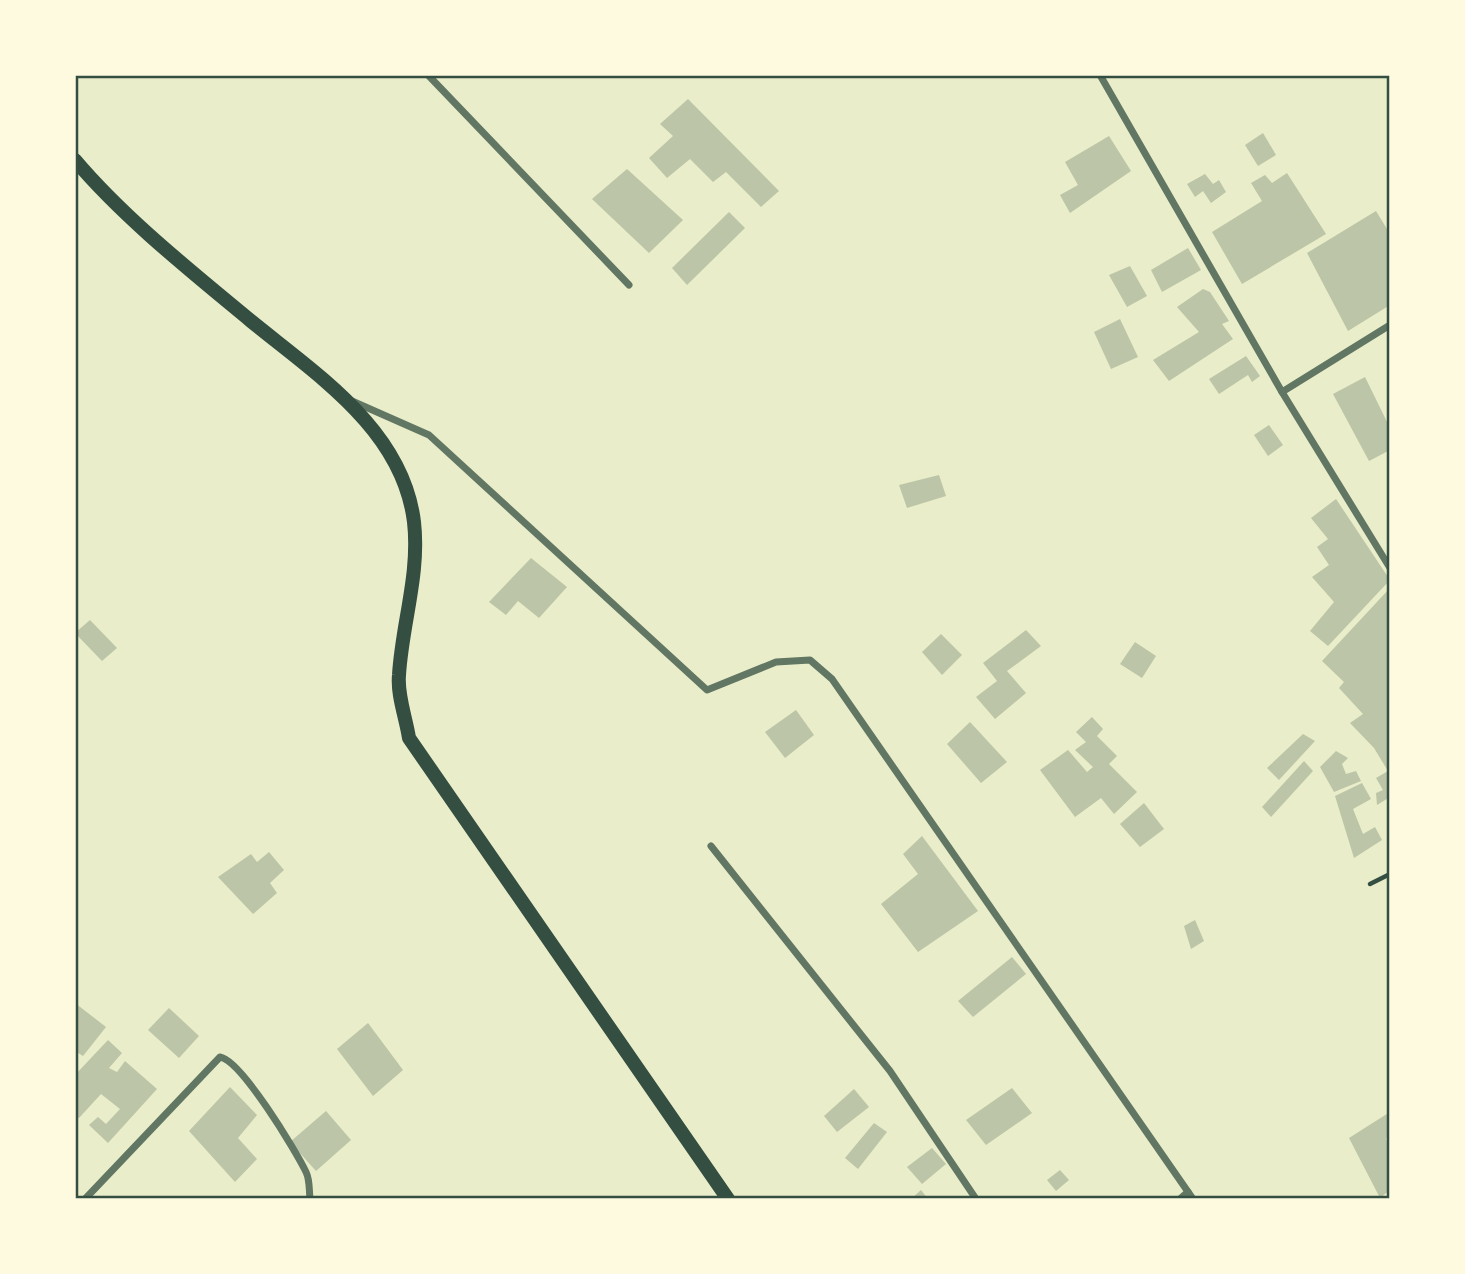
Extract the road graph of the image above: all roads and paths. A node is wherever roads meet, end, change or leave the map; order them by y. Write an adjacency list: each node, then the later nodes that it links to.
1 (428, 75): 4 (street)
2 (1100, 75): 6 (street)
3 (75, 160): 7 (main road)
4 (629, 285)
5 (1390, 325): 6 (street)
6 (1282, 392): 8 (street)
7 (347, 398): 12 (street); 15 (main road)
8 (1390, 568)
9 (711, 846): 16 (street)
10 (1390, 874): 11 (path)
11 (1370, 884)
12 (1190, 1195): 17 (street)
13 (85, 1199): 14 (street)
14 (310, 1199)
15 (728, 1199)
16 (976, 1199)
17 (1180, 1199)

